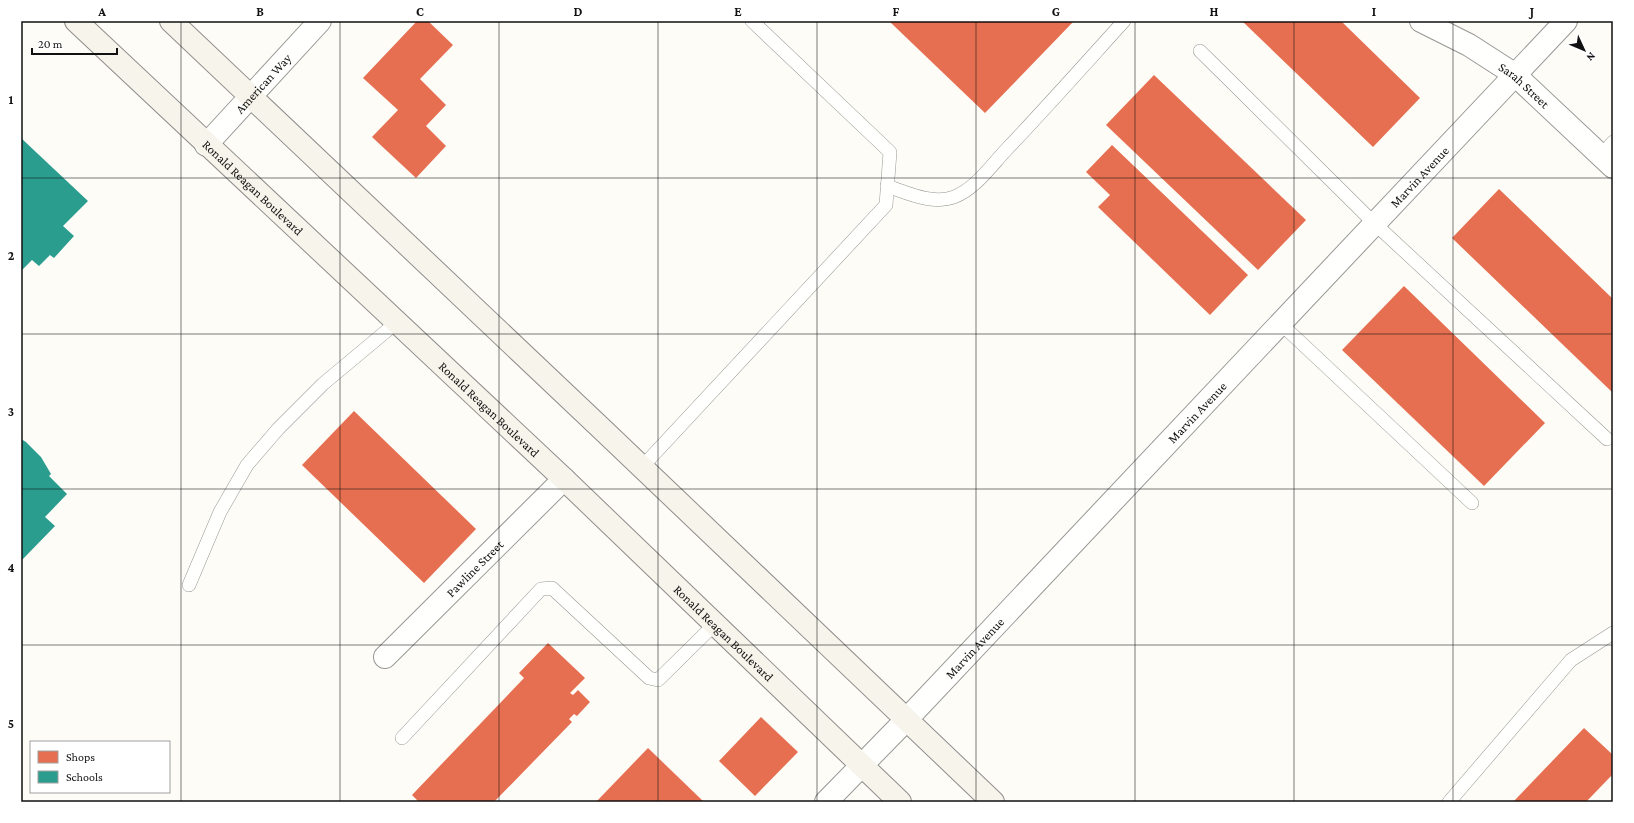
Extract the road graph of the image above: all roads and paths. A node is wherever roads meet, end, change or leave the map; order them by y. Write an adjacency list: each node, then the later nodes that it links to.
1 (76, 21): 11 (main road, Ronald Reagan Boulevard)
2 (171, 21): 10 (main road)
3 (320, 21): 10 (street, American Way)
4 (752, 21): 13 (lane)
5 (1124, 21): 13 (lane)
6 (1421, 21): 9 (street, Sarah Street)
7 (1566, 21): 9 (street, Marvin Avenue)
8 (1200, 51): 14 (lane)
9 (1514, 74): 12 (street, Sarah Street); 14 (street, Marvin Avenue)
10 (251, 96): 11 (street, American Way); 18 (main road)
11 (206, 144): 15 (main road, Ronald Reagan Boulevard)
12 (1609, 155)
13 (887, 186): 18 (lane)
14 (1374, 223): 16 (street, Marvin Avenue); 17 (lane)
15 (396, 323): 19 (main road, Ronald Reagan Boulevard); 21 (lane)
16 (1280, 323): 20 (lane); 25 (street, Marvin Avenue)
17 (1607, 439)
18 (642, 467): 25 (main road)
19 (564, 479): 22 (main road, Ronald Reagan Boulevard); 24 (street, Pawline Street)
20 (1472, 503)
21 (189, 585)
22 (714, 625): 26 (lane); 27 (main road, Ronald Reagan Boulevard)
23 (1613, 633): 31 (lane)
24 (385, 657)
25 (906, 720): 27 (street, Marvin Avenue); 30 (main road)
26 (402, 738)
27 (860, 766): 28 (street, Marvin Avenue); 29 (main road, Ronald Reagan Boulevard)
28 (826, 802)
29 (900, 802)
30 (993, 802)
31 (1449, 802)

